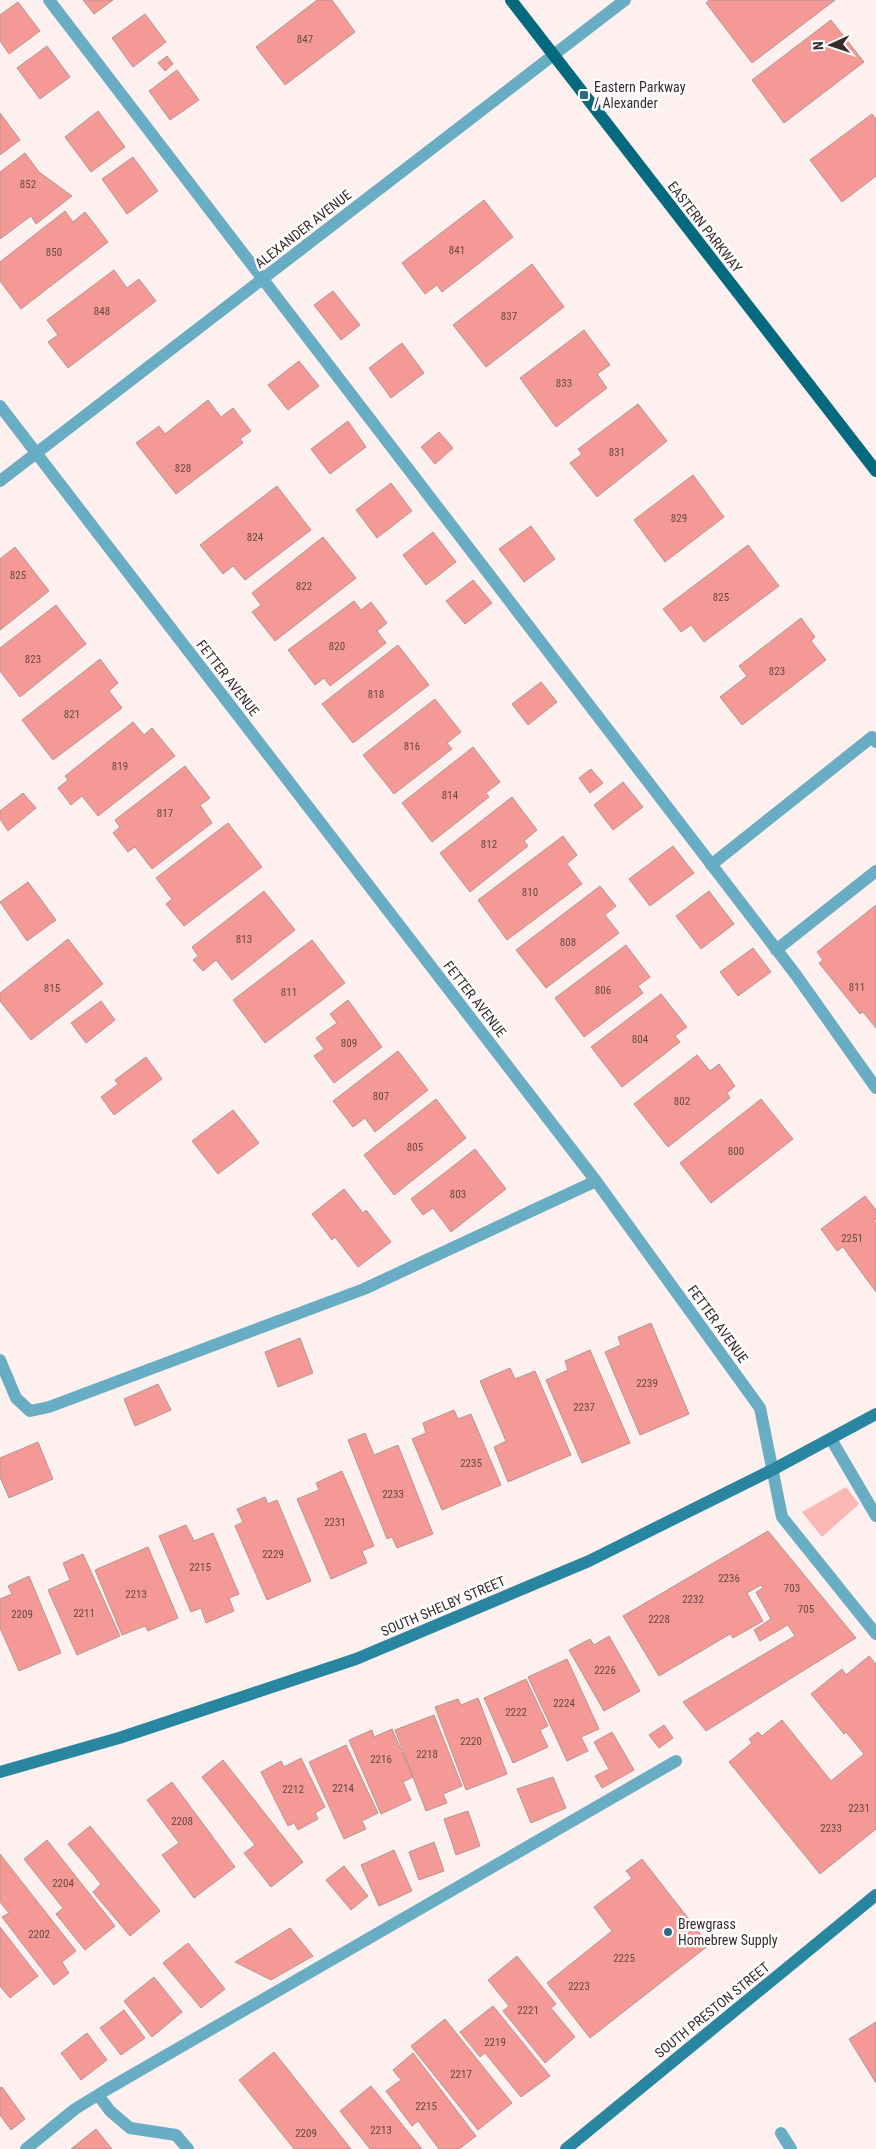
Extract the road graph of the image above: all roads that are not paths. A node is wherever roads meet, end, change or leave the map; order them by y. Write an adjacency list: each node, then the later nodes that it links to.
1 (49, 0): 5 (street)
2 (511, 0): 4 (main road, EASTERN PARKWAY)
3 (625, 0): 4 (street, ALEXANDER AVENUE)
4 (553, 55): 5 (street, ALEXANDER AVENUE); 8 (main road, EASTERN PARKWAY)
5 (264, 278): 7 (street, ALEXANDER AVENUE); 11 (street)
6 (0, 406): 7 (street, FETTER AVENUE)
7 (36, 453): 9 (street, ALEXANDER AVENUE); 15 (street, FETTER AVENUE)
8 (876, 472)
9 (0, 481)
10 (876, 742): 11 (street)
11 (711, 865): 13 (street)
12 (876, 871): 13 (street)
13 (776, 950): 14 (street)
14 (876, 1088)
15 (596, 1181): 16 (street); 19 (street, FETTER AVENUE)
16 (0, 1360)
17 (876, 1414): 18 (main road, SOUTH SHELBY STREET)
18 (831, 1439): 19 (main road, SOUTH SHELBY STREET); 20 (street)
19 (774, 1469): 21 (street, FETTER AVENUE); 23 (main road, SOUTH SHELBY STREET)
20 (876, 1516)
21 (876, 1634)
22 (676, 1762): 25 (street)
23 (0, 1772)
24 (876, 1895): 29 (main road, SOUTH PRESTON STREET)
25 (98, 2095): 27 (street); 28 (street)
26 (781, 2133): 30 (street)
27 (26, 2149)
28 (188, 2149)
29 (566, 2149)
30 (791, 2149)

